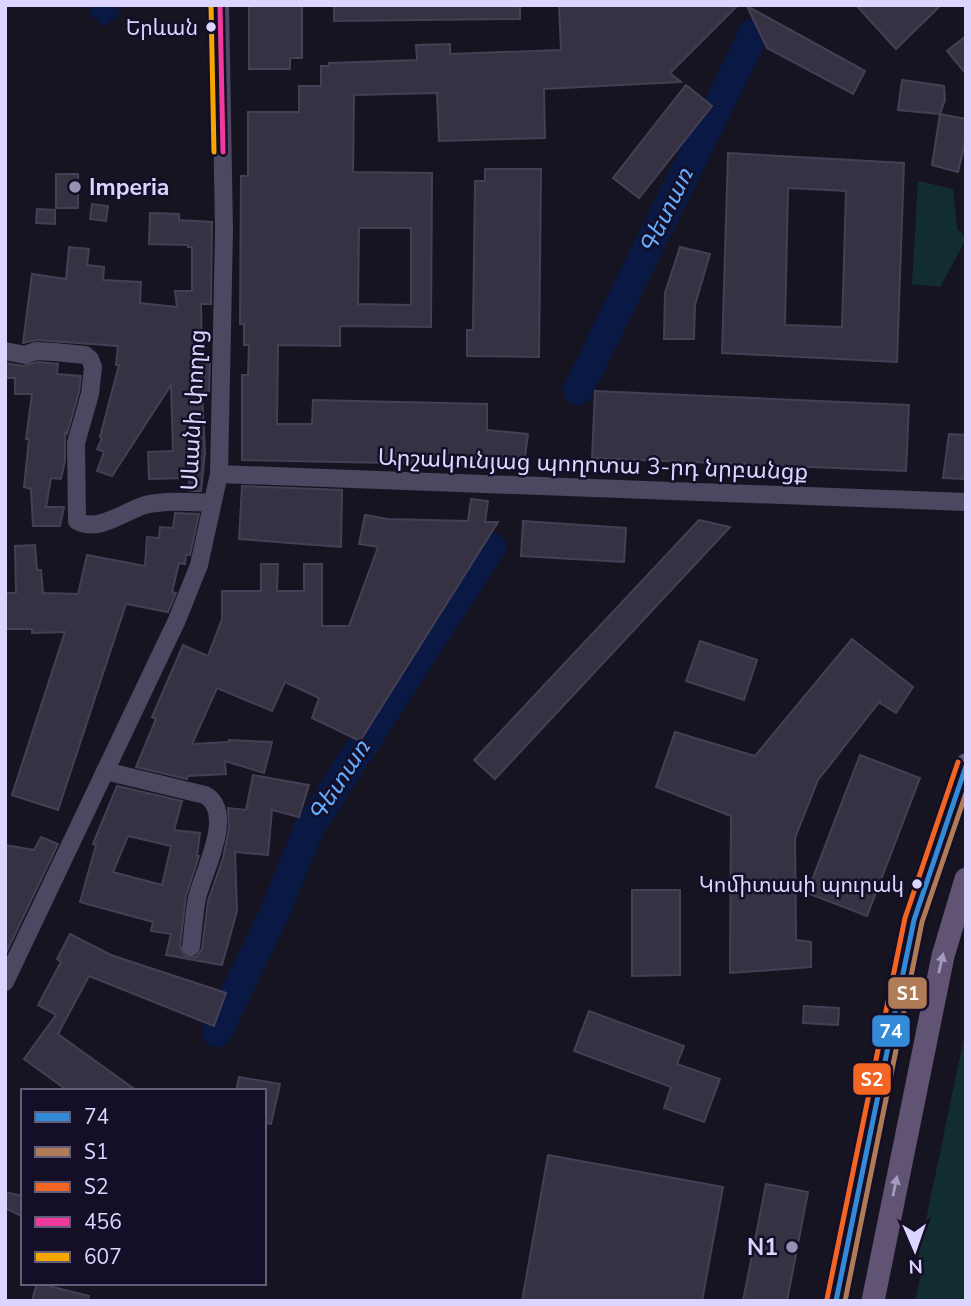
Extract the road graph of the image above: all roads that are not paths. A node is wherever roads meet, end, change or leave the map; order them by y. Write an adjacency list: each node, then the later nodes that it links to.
1 (220, 5): 3 (street, Սևանի փողոց)
2 (5, 351): 5 (street)
3 (219, 474): 4 (street, Արշակունյաց պողոտա 3-րդ նրբանցք); 5 (street, Սևանի փողոց)
4 (966, 502)
5 (212, 503): 7 (street, Սևանի փողոց)
6 (966, 765): 11 (main road)
7 (105, 771): 9 (street); 10 (street, Սևանի փողոց)
8 (966, 879): 12 (main road, one-way to 8)
9 (191, 947)
10 (5, 982)
11 (836, 1301)
12 (873, 1301)

